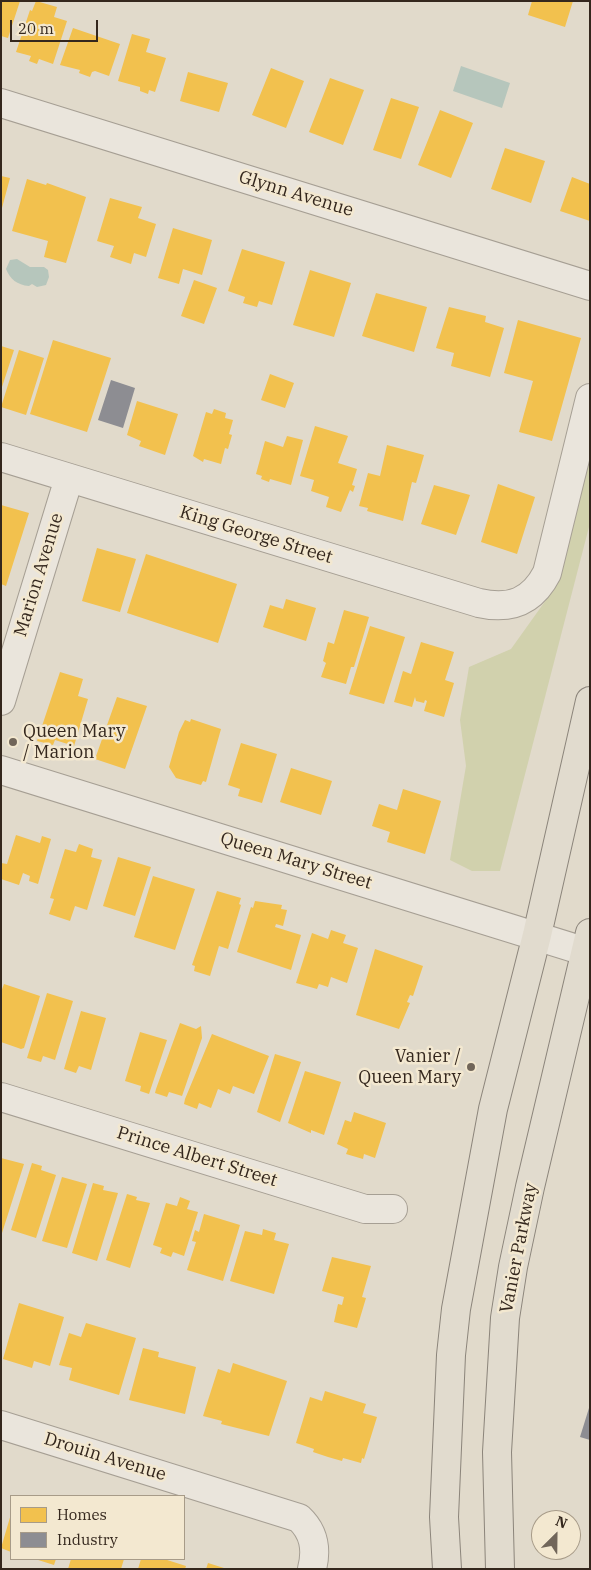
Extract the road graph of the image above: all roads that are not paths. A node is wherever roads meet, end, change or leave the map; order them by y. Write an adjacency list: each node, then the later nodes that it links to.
1 (1, 103): 2 (street, Glynn Avenue)
2 (590, 286)
3 (590, 398): 5 (street, King George Street)
4 (1, 457): 5 (street, King George Street)
5 (69, 478): 6 (street, Marion Avenue)
6 (1, 701)
7 (590, 701): 9 (main road)
8 (1, 770): 9 (street, Queen Mary Street)
9 (537, 935): 10 (street, Queen Mary Street); 15 (main road)
10 (588, 946): 16 (main road, Vanier Parkway)
11 (1, 1097): 12 (street, Prince Albert Street)
12 (393, 1209)
13 (1, 1425): 14 (street, Drouin Avenue)
14 (312, 1569)
15 (447, 1569)
16 (500, 1569)

